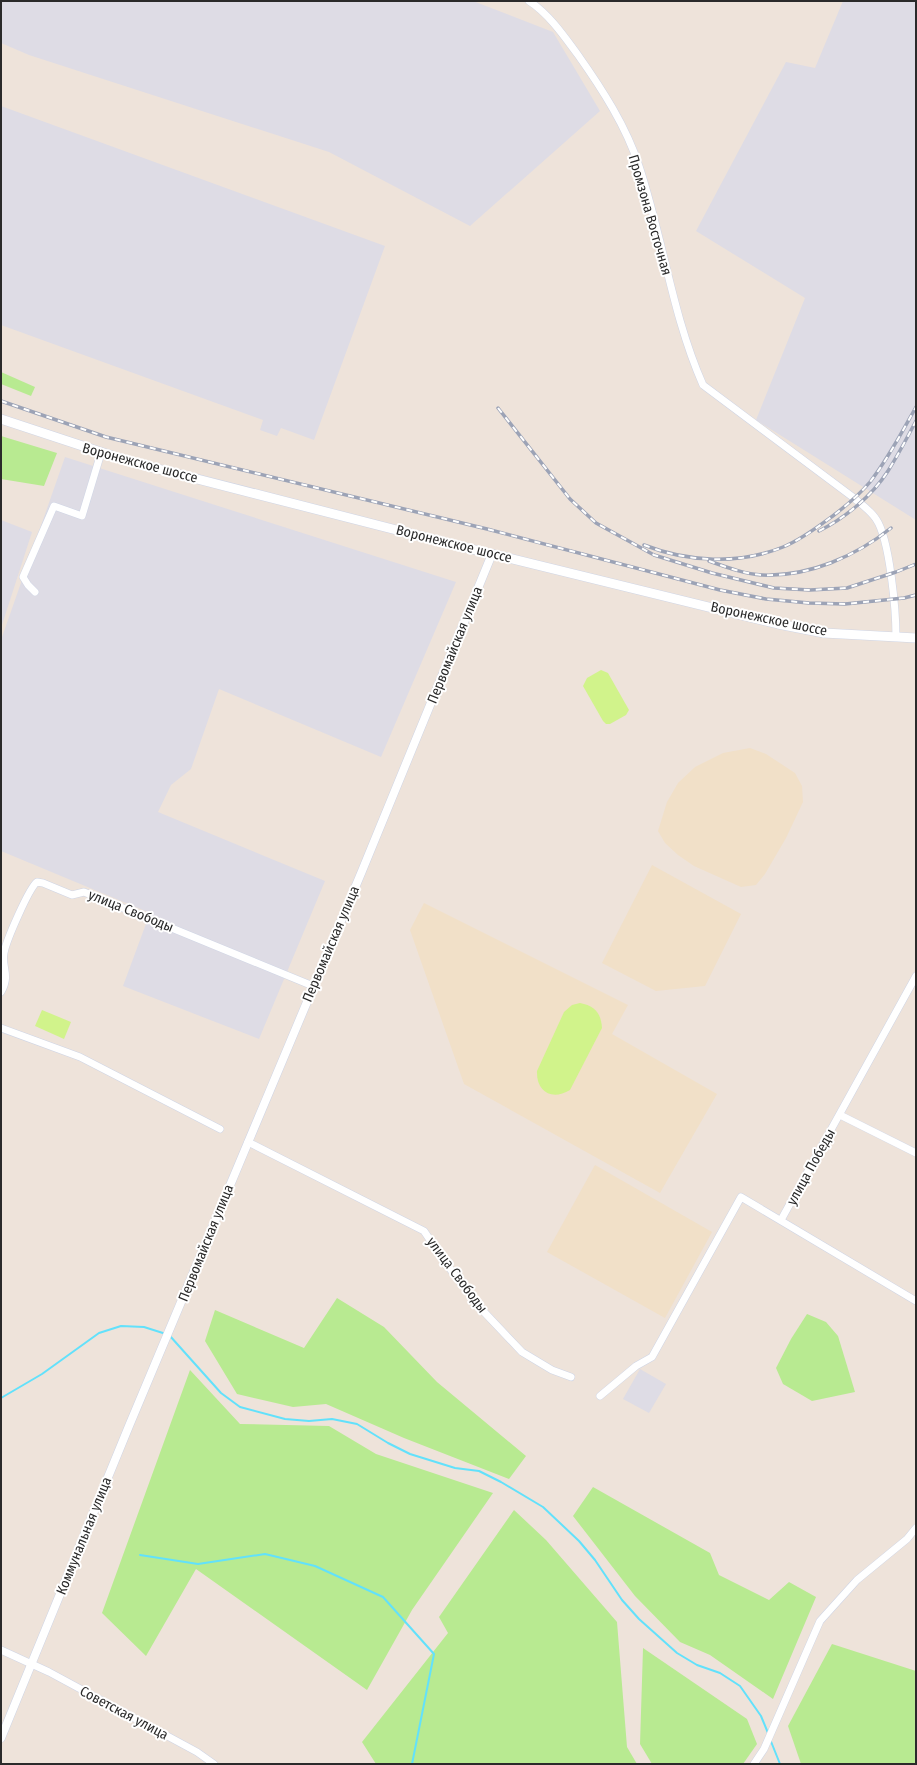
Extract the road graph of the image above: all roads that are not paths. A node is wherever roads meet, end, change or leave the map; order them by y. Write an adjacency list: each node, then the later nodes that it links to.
1 (529, 1): 6 (street, Промзона Восточная)
2 (1, 419): 3 (main road, Воронежское шоссе)
3 (101, 453): 4 (main road, Воронежское шоссе); 5 (street)
4 (492, 554): 6 (main road, Воронежское шоссе); 9 (street, Первомайская улица)
5 (35, 592)
6 (896, 637): 7 (main road, Воронежское шоссе)
7 (915, 639)
8 (916, 976): 12 (street, улица Победы)
9 (313, 986): 10 (street, улица Свободы); 14 (street, Первомайская улица)
10 (1, 992)
11 (1, 1028): 13 (street)
12 (840, 1115): 15 (street); 16 (street, улица Победы)
13 (220, 1130)
14 (248, 1142): 18 (street, Первомайская улица); 19 (street, улица Свободы)
15 (916, 1153)
16 (781, 1220): 17 (street, улица Победы); 20 (street)
17 (916, 1302)
18 (169, 1334): 23 (street, Коммунальная улица)
19 (571, 1377)
20 (600, 1396)
21 (916, 1528): 26 (street)
22 (1, 1650): 23 (street, Советская улица)
23 (32, 1664): 24 (street, Коммунальная улица); 25 (street, Советская улица)
24 (1, 1738)
25 (214, 1764)
26 (754, 1764)

